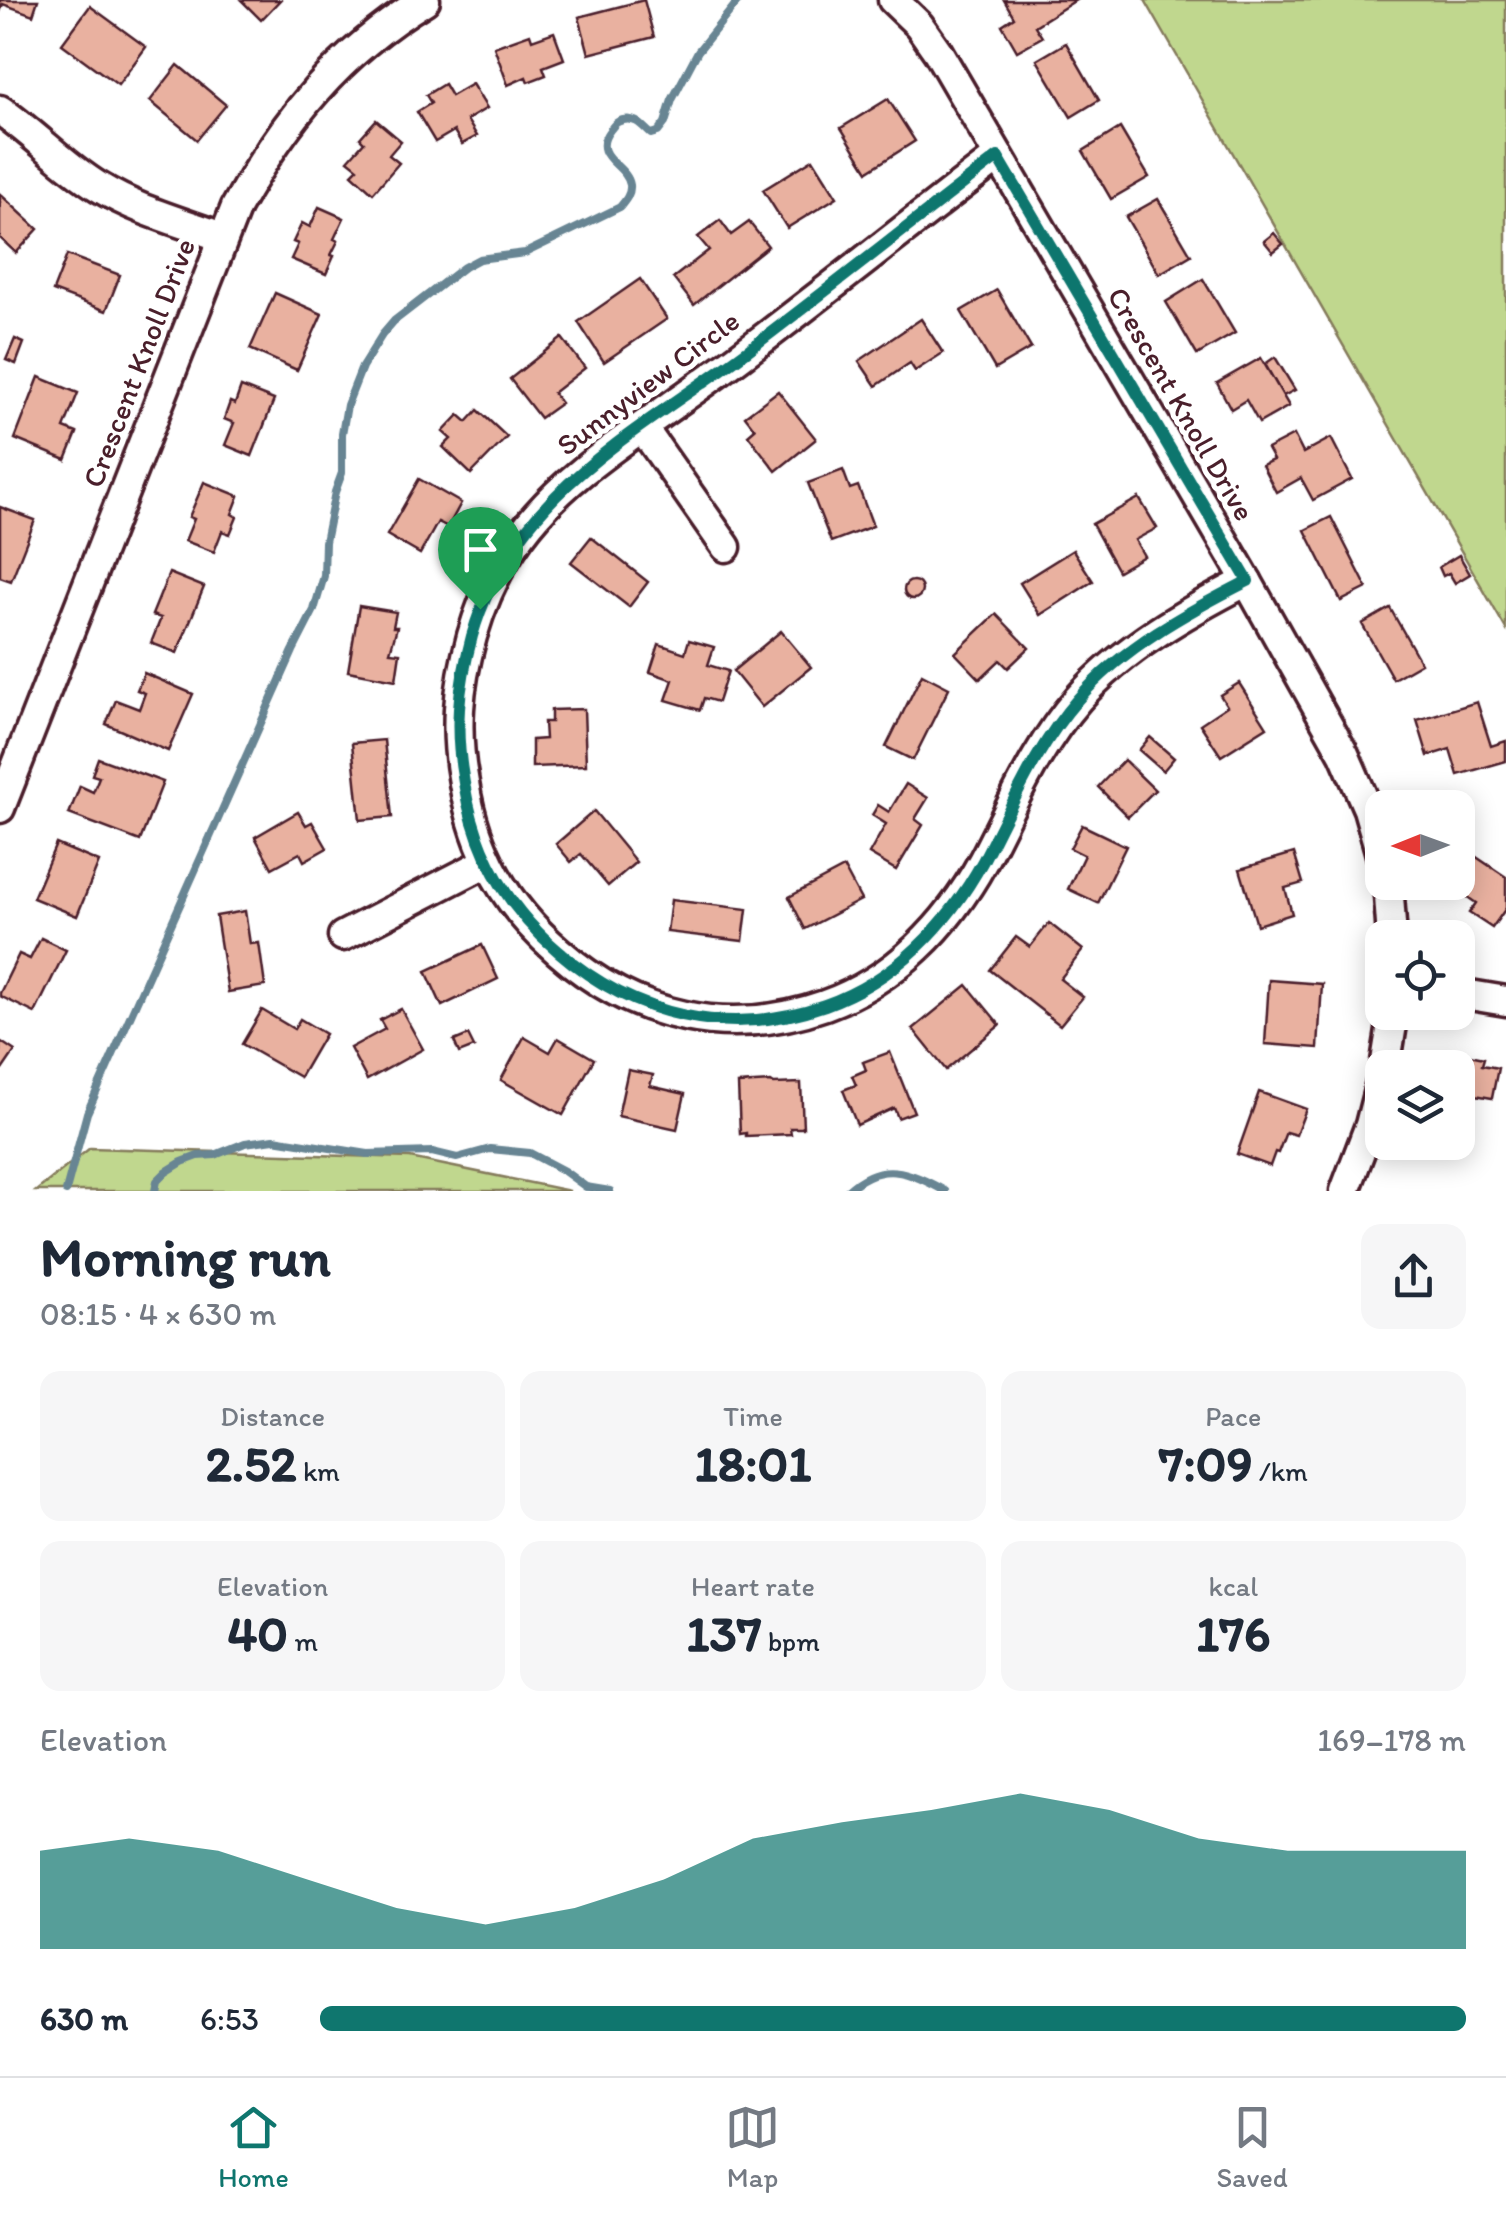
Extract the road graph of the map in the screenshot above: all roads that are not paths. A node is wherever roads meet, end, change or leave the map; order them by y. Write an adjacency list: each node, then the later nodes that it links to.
1 (425, 0): 5 (street, Crescent Knoll Drive)
2 (893, 0): 4 (street, Crescent Knoll Drive)
3 (0, 110): 5 (street)
4 (998, 157): 6 (street, Sunnyview Circle); 8 (street, Crescent Knoll Drive)
5 (222, 237): 10 (street, Crescent Knoll Drive)
6 (642, 428): 7 (street); 11 (street, Sunnyview Circle)
7 (726, 548)
8 (1248, 581): 9 (street, Crescent Knoll Drive); 11 (street, Sunnyview Circle)
9 (1365, 802)
10 (0, 808)
11 (487, 862): 12 (street)
12 (343, 936)
13 (1475, 996): 14 (street)
14 (1506, 1001)
15 (1365, 1139): 16 (street)
16 (1346, 1191)

